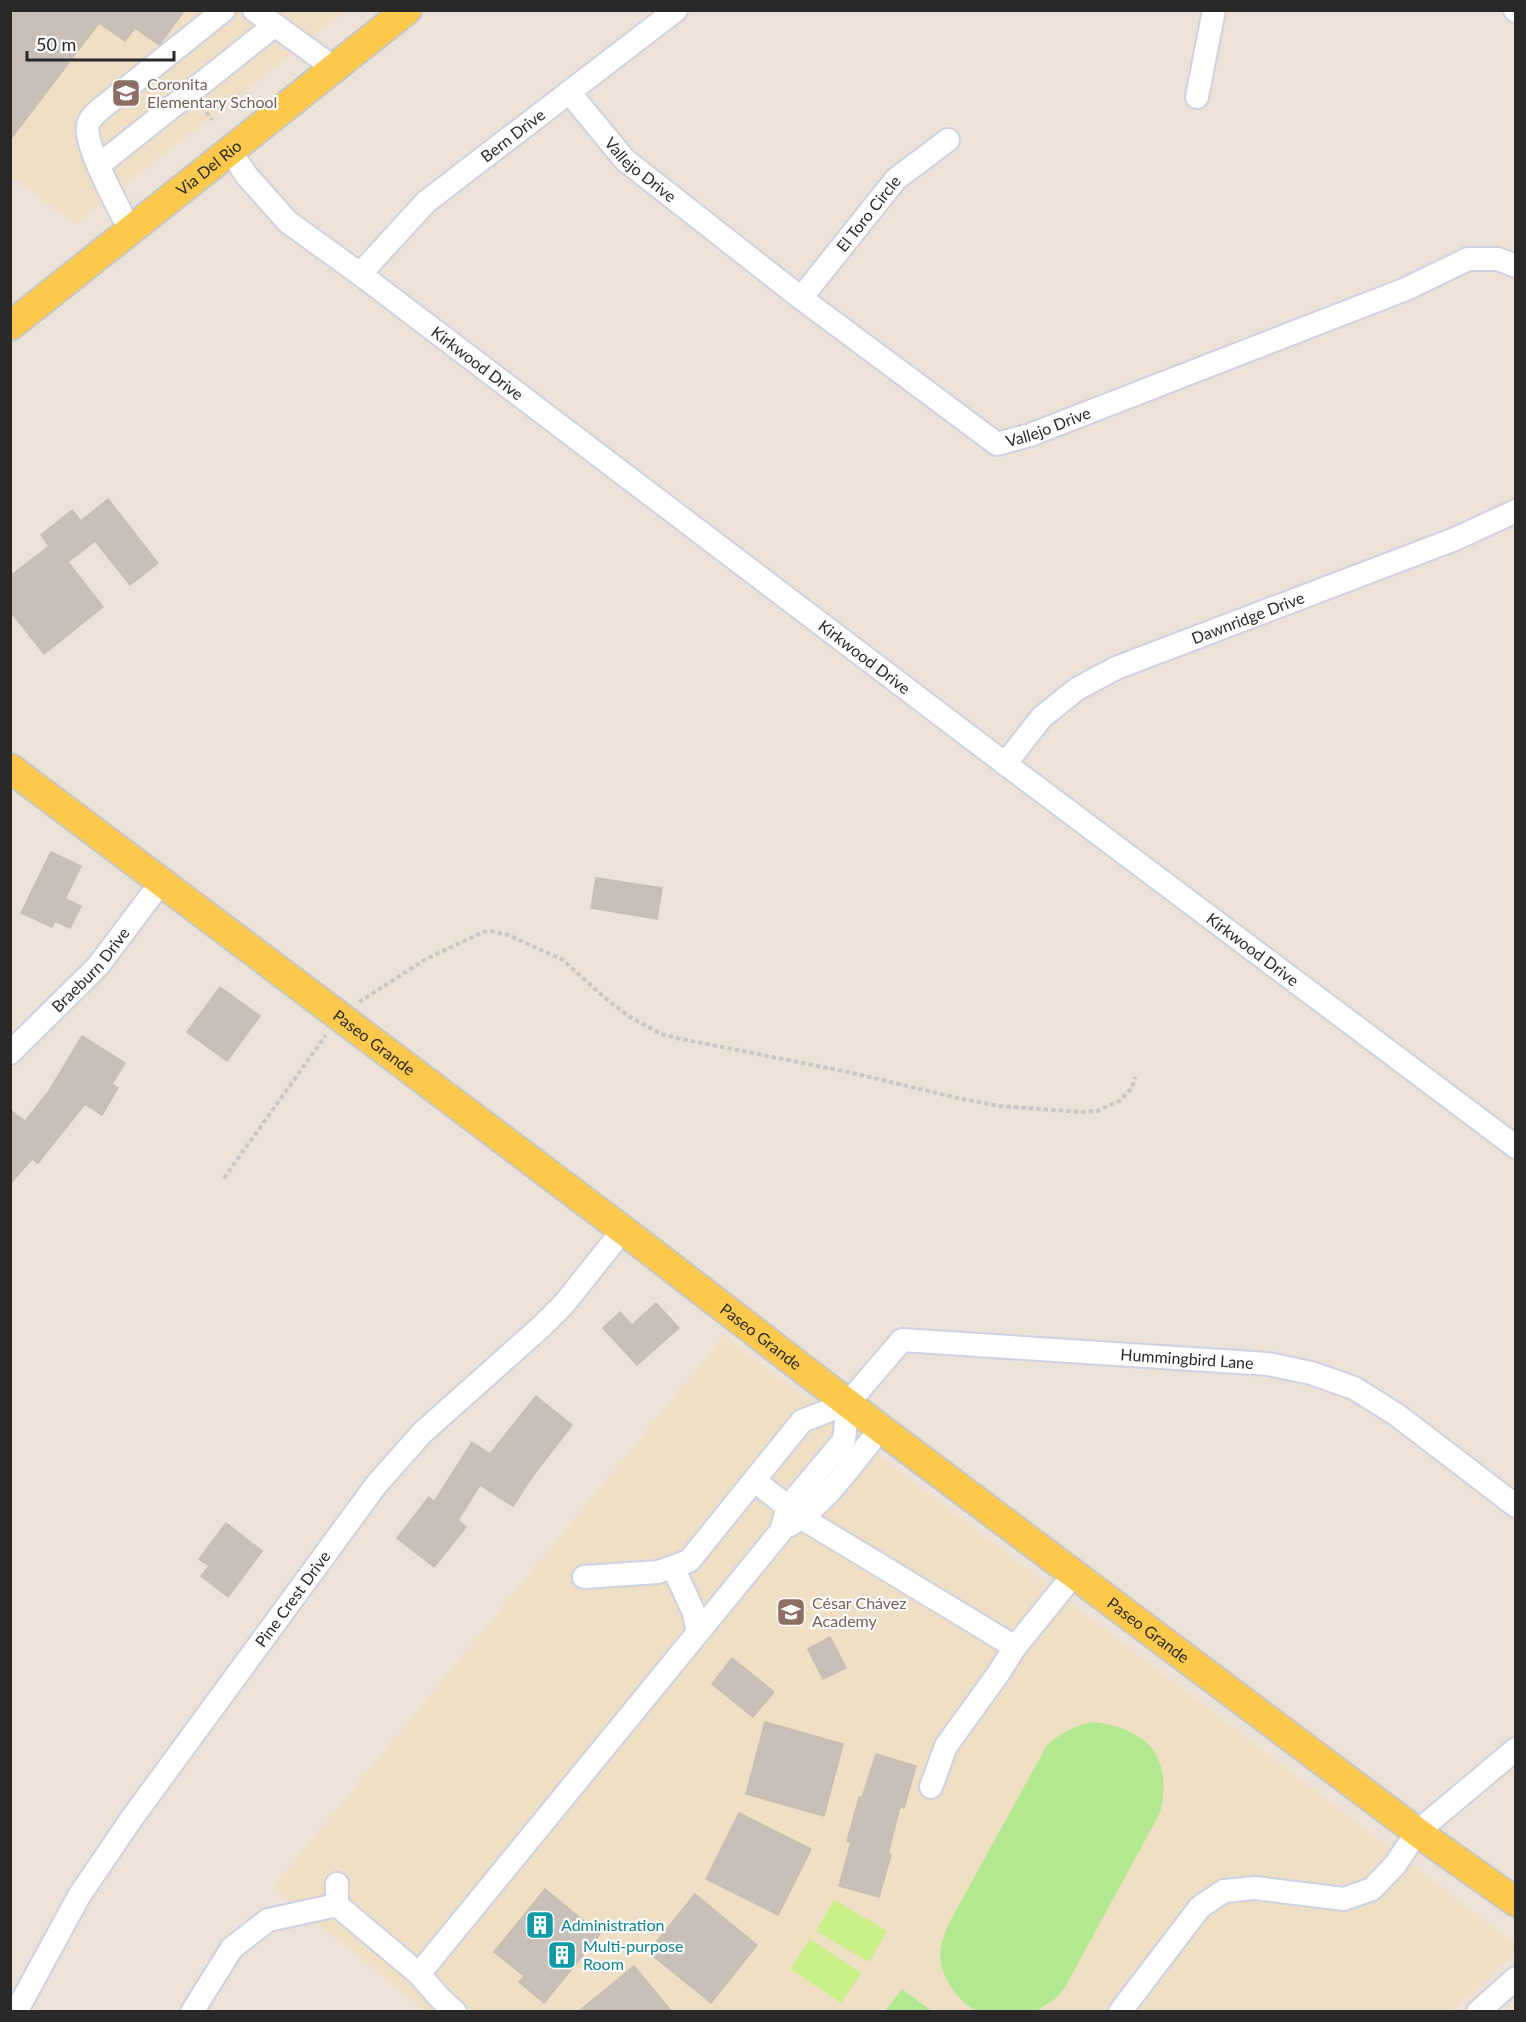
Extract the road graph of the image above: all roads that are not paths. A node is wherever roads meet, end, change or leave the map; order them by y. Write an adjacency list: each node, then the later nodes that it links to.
1 (224, 10): 12 (street)
2 (254, 10): 6 (street)
3 (407, 10): 7 (main road, Via Del Rio)
4 (676, 10): 8 (street, Bern Drive)
5 (1214, 10): 9 (street)
6 (275, 25): 7 (street); 12 (street)
7 (334, 68): 11 (main road, Via Del Rio)
8 (569, 92): 15 (street, Bern Drive); 16 (street, Vallejo Drive)
9 (1197, 97)
10 (948, 140): 16 (street, El Toro Circle)
11 (230, 151): 13 (main road, Via Del Rio); 15 (street, Kirkwood Drive)
12 (99, 165): 13 (street)
13 (130, 230): 17 (main road, Via Del Rio)
14 (1515, 266): 16 (street, Vallejo Drive)
15 (360, 274): 19 (street, Kirkwood Drive)
16 (801, 298)
17 (10, 326)
18 (1515, 511): 19 (street, Dawnridge Drive)
19 (1005, 764): 23 (street, Kirkwood Drive)
20 (10, 768): 21 (main road, Paseo Grande)
21 (162, 881): 22 (street, Braeburn Drive); 24 (main road, Paseo Grande)
22 (10, 1053)
23 (1515, 1148)
24 (623, 1230): 25 (main road, Paseo Grande); 41 (street, Pine Crest Drive)
25 (848, 1403): 26 (main road, Paseo Grande); 27 (street); 28 (street, Hummingbird Lane); 29 (street)
26 (881, 1429): 29 (street); 31 (main road, Paseo Grande)
27 (755, 1481): 29 (street); 30 (street)
28 (1515, 1506)
29 (795, 1513): 33 (street); 34 (street)
30 (674, 1567): 32 (street); 33 (street)
31 (1075, 1574): 34 (street); 37 (main road, Paseo Grande)
32 (584, 1577)
33 (698, 1632): 39 (street)
34 (1015, 1647): 36 (street)
35 (1515, 1749): 37 (street)
36 (931, 1787)
37 (1417, 1832): 38 (main road, Paseo Grande); 44 (street)
38 (1515, 1902)
39 (419, 1974): 42 (street); 43 (street)
40 (1515, 1978): 45 (street)
41 (16, 2012)
42 (192, 2012)
43 (455, 2012)
44 (1120, 2012)
45 (1478, 2012)

